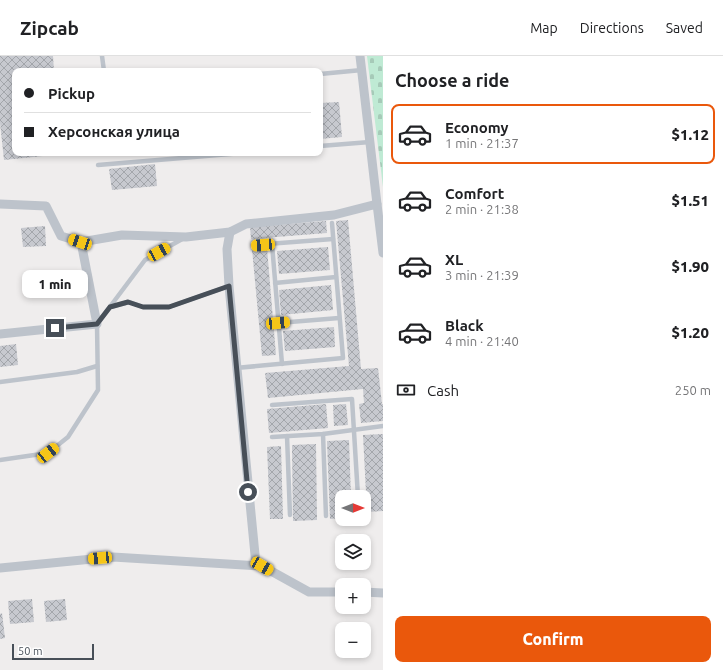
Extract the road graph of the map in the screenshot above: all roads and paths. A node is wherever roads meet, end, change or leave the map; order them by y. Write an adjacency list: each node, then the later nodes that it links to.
1 (102, 56): 3 (lane)
2 (360, 56): 4 (street)
3 (104, 68)
4 (362, 70): 5 (lane); 6 (street)
5 (323, 74)
6 (370, 142): 7 (lane); 11 (street)
7 (323, 146)
8 (206, 156): 9 (lane)
9 (98, 165)
10 (0, 204): 16 (street)
11 (377, 204): 13 (street); 19 (street)
12 (332, 223): 15 (lane)
13 (230, 232): 14 (street); 22 (street)
14 (186, 237): 16 (street); 23 (lane)
15 (333, 239): 17 (lane); 20 (lane)
16 (80, 242): 26 (street)
17 (272, 244): 18 (lane); 21 (lane)
18 (253, 245)
19 (383, 253)
20 (336, 277): 21 (lane); 24 (lane)
21 (275, 283): 25 (lane)
22 (229, 286): 23 (lane); 30 (street)
23 (110, 307): 26 (lane)
24 (339, 318): 25 (lane); 28 (lane)
25 (278, 323): 28 (lane)
26 (97, 324): 27 (street); 29 (lane)
27 (0, 334)
28 (282, 364): 30 (lane)
29 (97, 366): 31 (lane); 38 (lane)
30 (236, 368): 42 (street)
31 (0, 382)
32 (272, 405): 34 (lane)
33 (383, 426): 34 (lane)
34 (354, 430): 35 (lane); 39 (lane)
35 (323, 434): 36 (lane); 41 (lane)
36 (287, 436): 37 (lane); 40 (lane)
37 (272, 437)
38 (0, 460)
39 (358, 490)
40 (290, 516)
41 (326, 516)
42 (256, 565): 43 (street); 44 (street)
43 (0, 568)
44 (335, 592)
45 (371, 592): 46 (street)
46 (383, 593)

